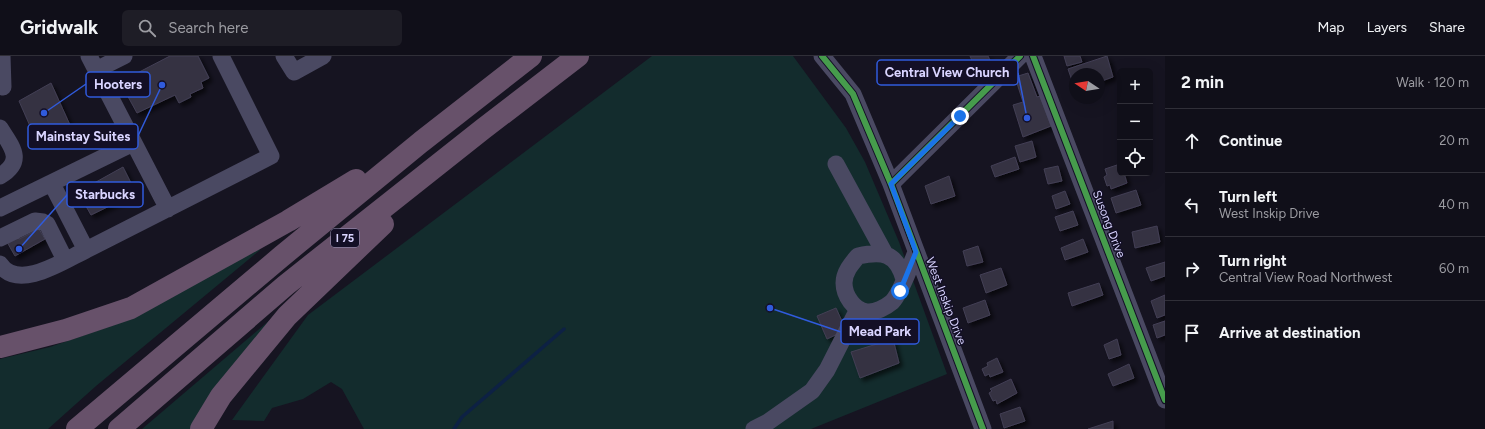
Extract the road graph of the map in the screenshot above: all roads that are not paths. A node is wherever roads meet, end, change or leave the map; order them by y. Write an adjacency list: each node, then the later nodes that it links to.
1 (2, 56): 12 (street)
2 (124, 56): 11 (street)
3 (221, 56): 22 (street)
4 (284, 56): 5 (street)
5 (323, 56)
6 (531, 56): 15 (highway, I 75)
7 (578, 56): 14 (highway, I 75)
8 (822, 56): 20 (street, West Inskip Drive)
9 (1020, 56): 20 (street)
10 (1033, 56): 32 (street, Susong Drive)
11 (92, 63): 16 (street)
12 (0, 84)
13 (0, 128): 18 (street)
14 (483, 129): 34 (highway, I 75); 35 (highway)
15 (421, 142): 31 (highway); 33 (highway, I 75)
16 (133, 143): 19 (street); 22 (street)
17 (836, 164): 26 (street)
18 (0, 176)
19 (52, 184): 21 (street); 24 (street)
20 (891, 184): 25 (street, West Inskip Drive)
21 (0, 208)
22 (168, 208): 24 (street)
23 (0, 238): 27 (street)
24 (86, 250): 27 (street)
25 (916, 252): 29 (street); 37 (street, West Inskip Drive)
26 (885, 254): 29 (street); 30 (street)
27 (65, 260): 28 (street)
28 (0, 264)
29 (904, 279): 30 (street)
30 (858, 309): 36 (street)
31 (0, 347)
32 (1165, 400)
33 (77, 429)
34 (119, 429)
35 (201, 429)
36 (754, 429)
37 (983, 429)

